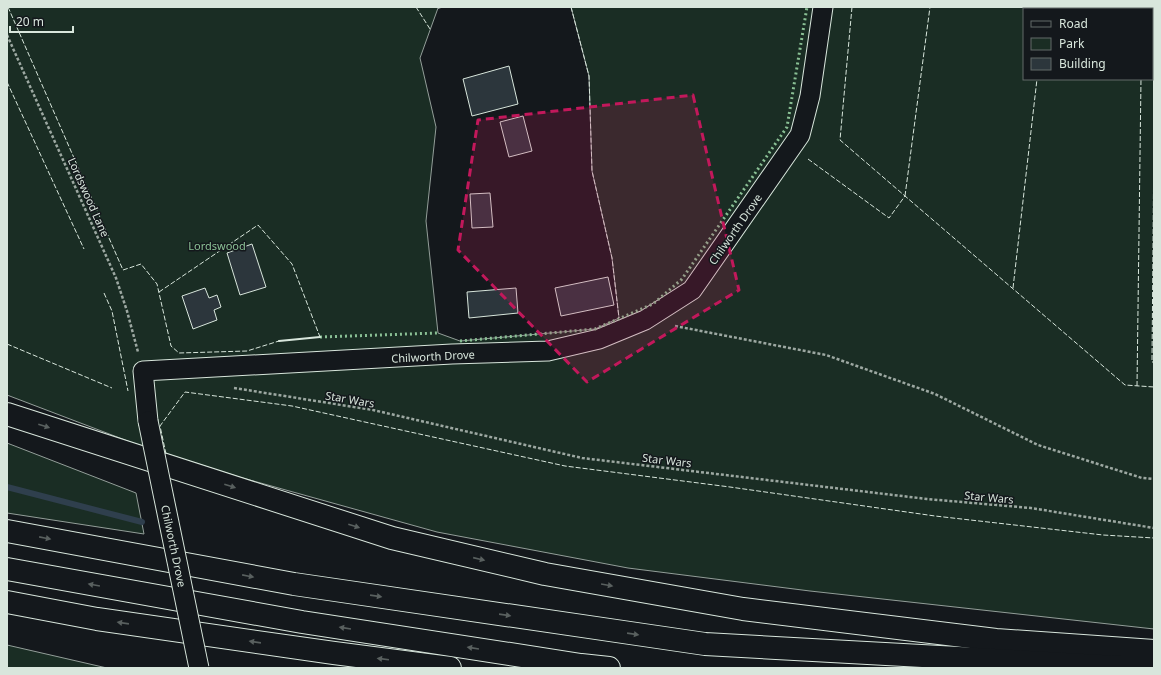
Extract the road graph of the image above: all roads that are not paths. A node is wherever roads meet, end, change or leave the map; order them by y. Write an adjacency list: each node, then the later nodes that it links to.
1 (823, 7): 9 (street, Chilworth Drove, bridge)
2 (7, 414): 6 (highway, one-way to 6)
3 (7, 531): 8 (highway, one-way to 8)
4 (7, 569): 7 (highway, one-way to 4)
5 (7, 602): 10 (highway, one-way to 5)
6 (1154, 651)
7 (581, 665): 11 (highway); 12 (highway)
8 (1154, 667)
9 (198, 668)
10 (450, 668)
11 (541, 668)
12 (608, 668)

